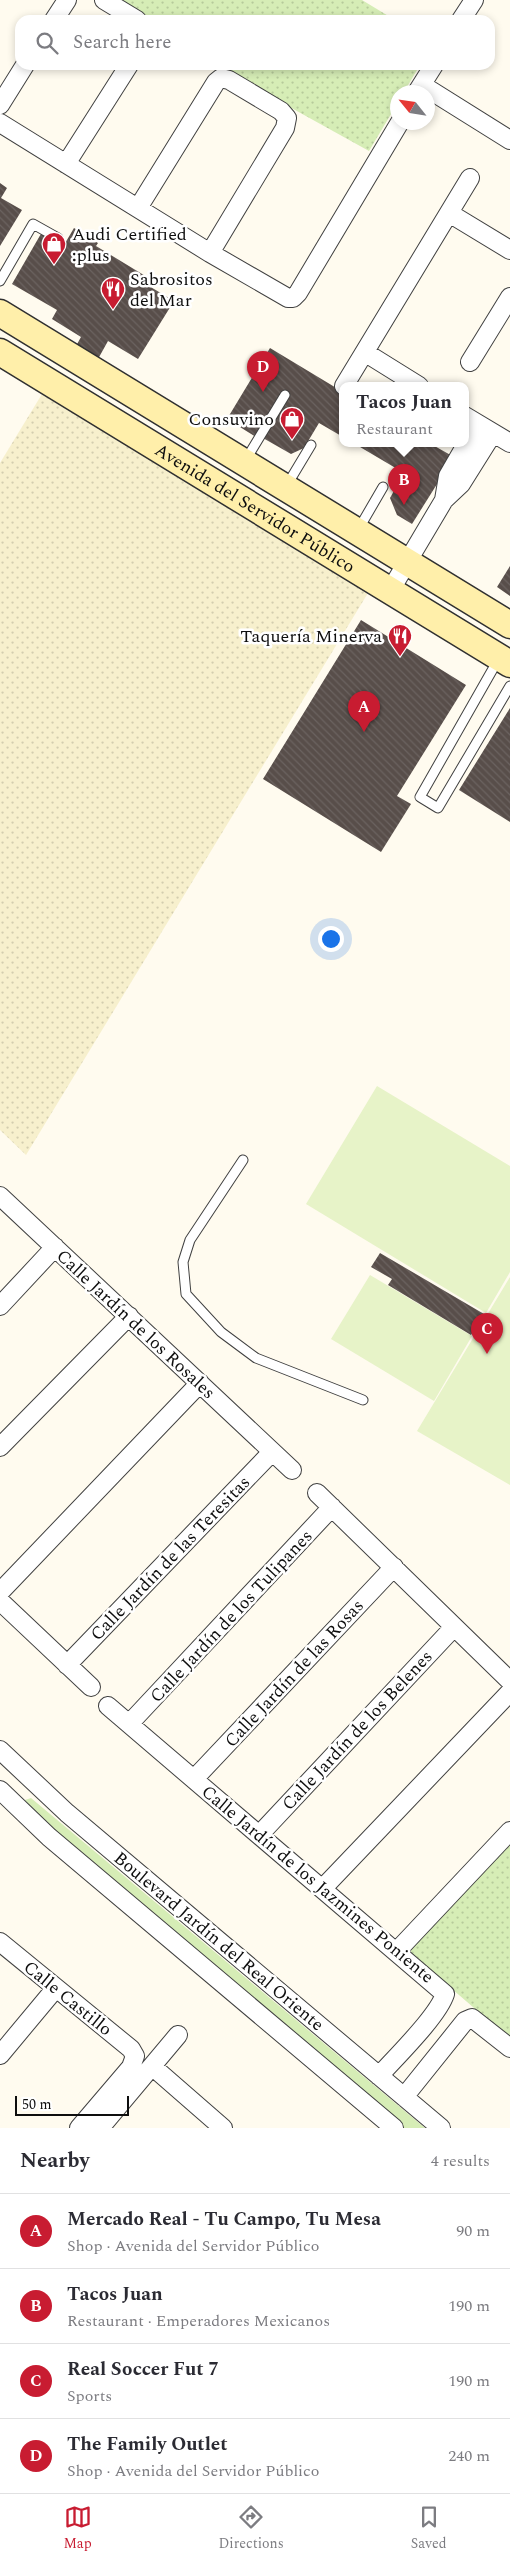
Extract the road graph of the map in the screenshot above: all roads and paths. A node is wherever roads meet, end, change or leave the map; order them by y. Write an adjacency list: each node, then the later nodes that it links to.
1 (67, 0): 4 (street)
2 (104, 0): 5 (street)
3 (474, 0): 6 (street)
4 (57, 15)
5 (129, 15)
6 (464, 15)
7 (22, 70): 12 (street)
8 (126, 70): 16 (street)
9 (431, 70): 10 (street)
10 (422, 85)
11 (435, 98): 15 (street)
12 (0, 105)
13 (0, 123): 16 (street)
14 (395, 130): 22 (street)
15 (510, 140)
16 (66, 164): 18 (street)
17 (470, 178): 19 (street)
18 (138, 208): 22 (street); 22 (street)
19 (449, 214): 21 (street); 27 (street)
20 (58, 238): 23 (lane)
21 (510, 250)
22 (210, 254)
23 (0, 281)
24 (510, 297): 28 (street)
25 (0, 313): 35 (street, Avenida del Servidor Público)
26 (0, 352): 40 (street, Avenida del Servidor Público)
27 (366, 353): 29 (street); 30 (street)
28 (470, 362)
29 (347, 382)
30 (412, 382)
31 (285, 395): 35 (lane)
32 (479, 424): 33 (street); 39 (street)
33 (510, 443)
34 (311, 445): 37 (lane)
35 (244, 462): 37 (street, Avenida del Servidor Público)
36 (383, 487): 38 (lane)
37 (286, 488): 38 (street, Avenida del Servidor Público)
38 (357, 531): 39 (street, Avenida del Servidor Público)
39 (407, 563): 40 (street); 41 (street, Avenida del Servidor Público)
40 (390, 590): 42 (street, Avenida del Servidor Público)
41 (510, 625)
42 (505, 661): 43 (lane)
43 (510, 686)
44 (243, 1160): 50 (lane)
45 (0, 1196): 46 (street, Calle Jardín de los Rosales)
46 (55, 1247): 47 (street); 48 (street, Calle Jardín de los Rosales)
47 (0, 1306)
48 (129, 1316): 49 (street, Calle Jardín de los Rosales); 51 (street)
49 (200, 1384): 52 (street, Calle Jardín de los Rosales); 57 (street)
50 (364, 1400)
51 (0, 1447)
52 (272, 1452): 53 (street, Calle Jardín de los Rosales); 60 (street, Calle Jardín de las Teresitas)
53 (292, 1470)
54 (318, 1493): 55 (street)
55 (332, 1507): 56 (street); 65 (street, Calle Jardín de los Tulipanes)
56 (394, 1568): 59 (street); 68 (street, Calle Jardín de las Rosas)
57 (0, 1592)
58 (0, 1601): 60 (street)
59 (454, 1627): 61 (street); 71 (street, Calle Jardín de los Belenes)
60 (67, 1665): 62 (street)
61 (510, 1681)
62 (90, 1688)
63 (510, 1692): 72 (street)
64 (108, 1706): 65 (street, Calle Jardín de los Jazmines Poniente)
65 (129, 1724): 68 (street, Calle Jardín de los Jazmines Poniente)
66 (0, 1750): 67 (street, Boulevard Jardín del Real Oriente)
67 (20, 1768): 69 (street); 82 (street, Boulevard Jardín del Real Oriente)
68 (194, 1778): 71 (street, Calle Jardín de los Jazmines Poniente)
69 (0, 1790): 87 (street, Boulevard Jardín del Real Oriente)
70 (510, 1831): 74 (street)
71 (260, 1834): 72 (street, Calle Jardín de los Jazmines Poniente)
72 (323, 1888): 74 (street, Calle Jardín de los Jazmines Poniente)
73 (0, 1942): 75 (street, Calle Castillo)
74 (397, 1951): 76 (street, Calle Jardín de los Jazmines Poniente)
75 (55, 1989): 80 (street); 84 (street, Calle Castillo)
76 (419, 2030): 79 (street); 82 (street, Calle Jardín de los Jazmines Poniente)
77 (178, 2035): 81 (street)
78 (510, 2048): 79 (street)
79 (442, 2049): 83 (street)
80 (0, 2055)
81 (153, 2067): 85 (street); 86 (street)
82 (379, 2076): 83 (street, Boulevard Jardín del Real Oriente)
83 (404, 2097): 88 (street, Boulevard Jardín del Real Oriente)
84 (79, 2128)
85 (100, 2128)
86 (223, 2128)
87 (394, 2128)
88 (441, 2128)

